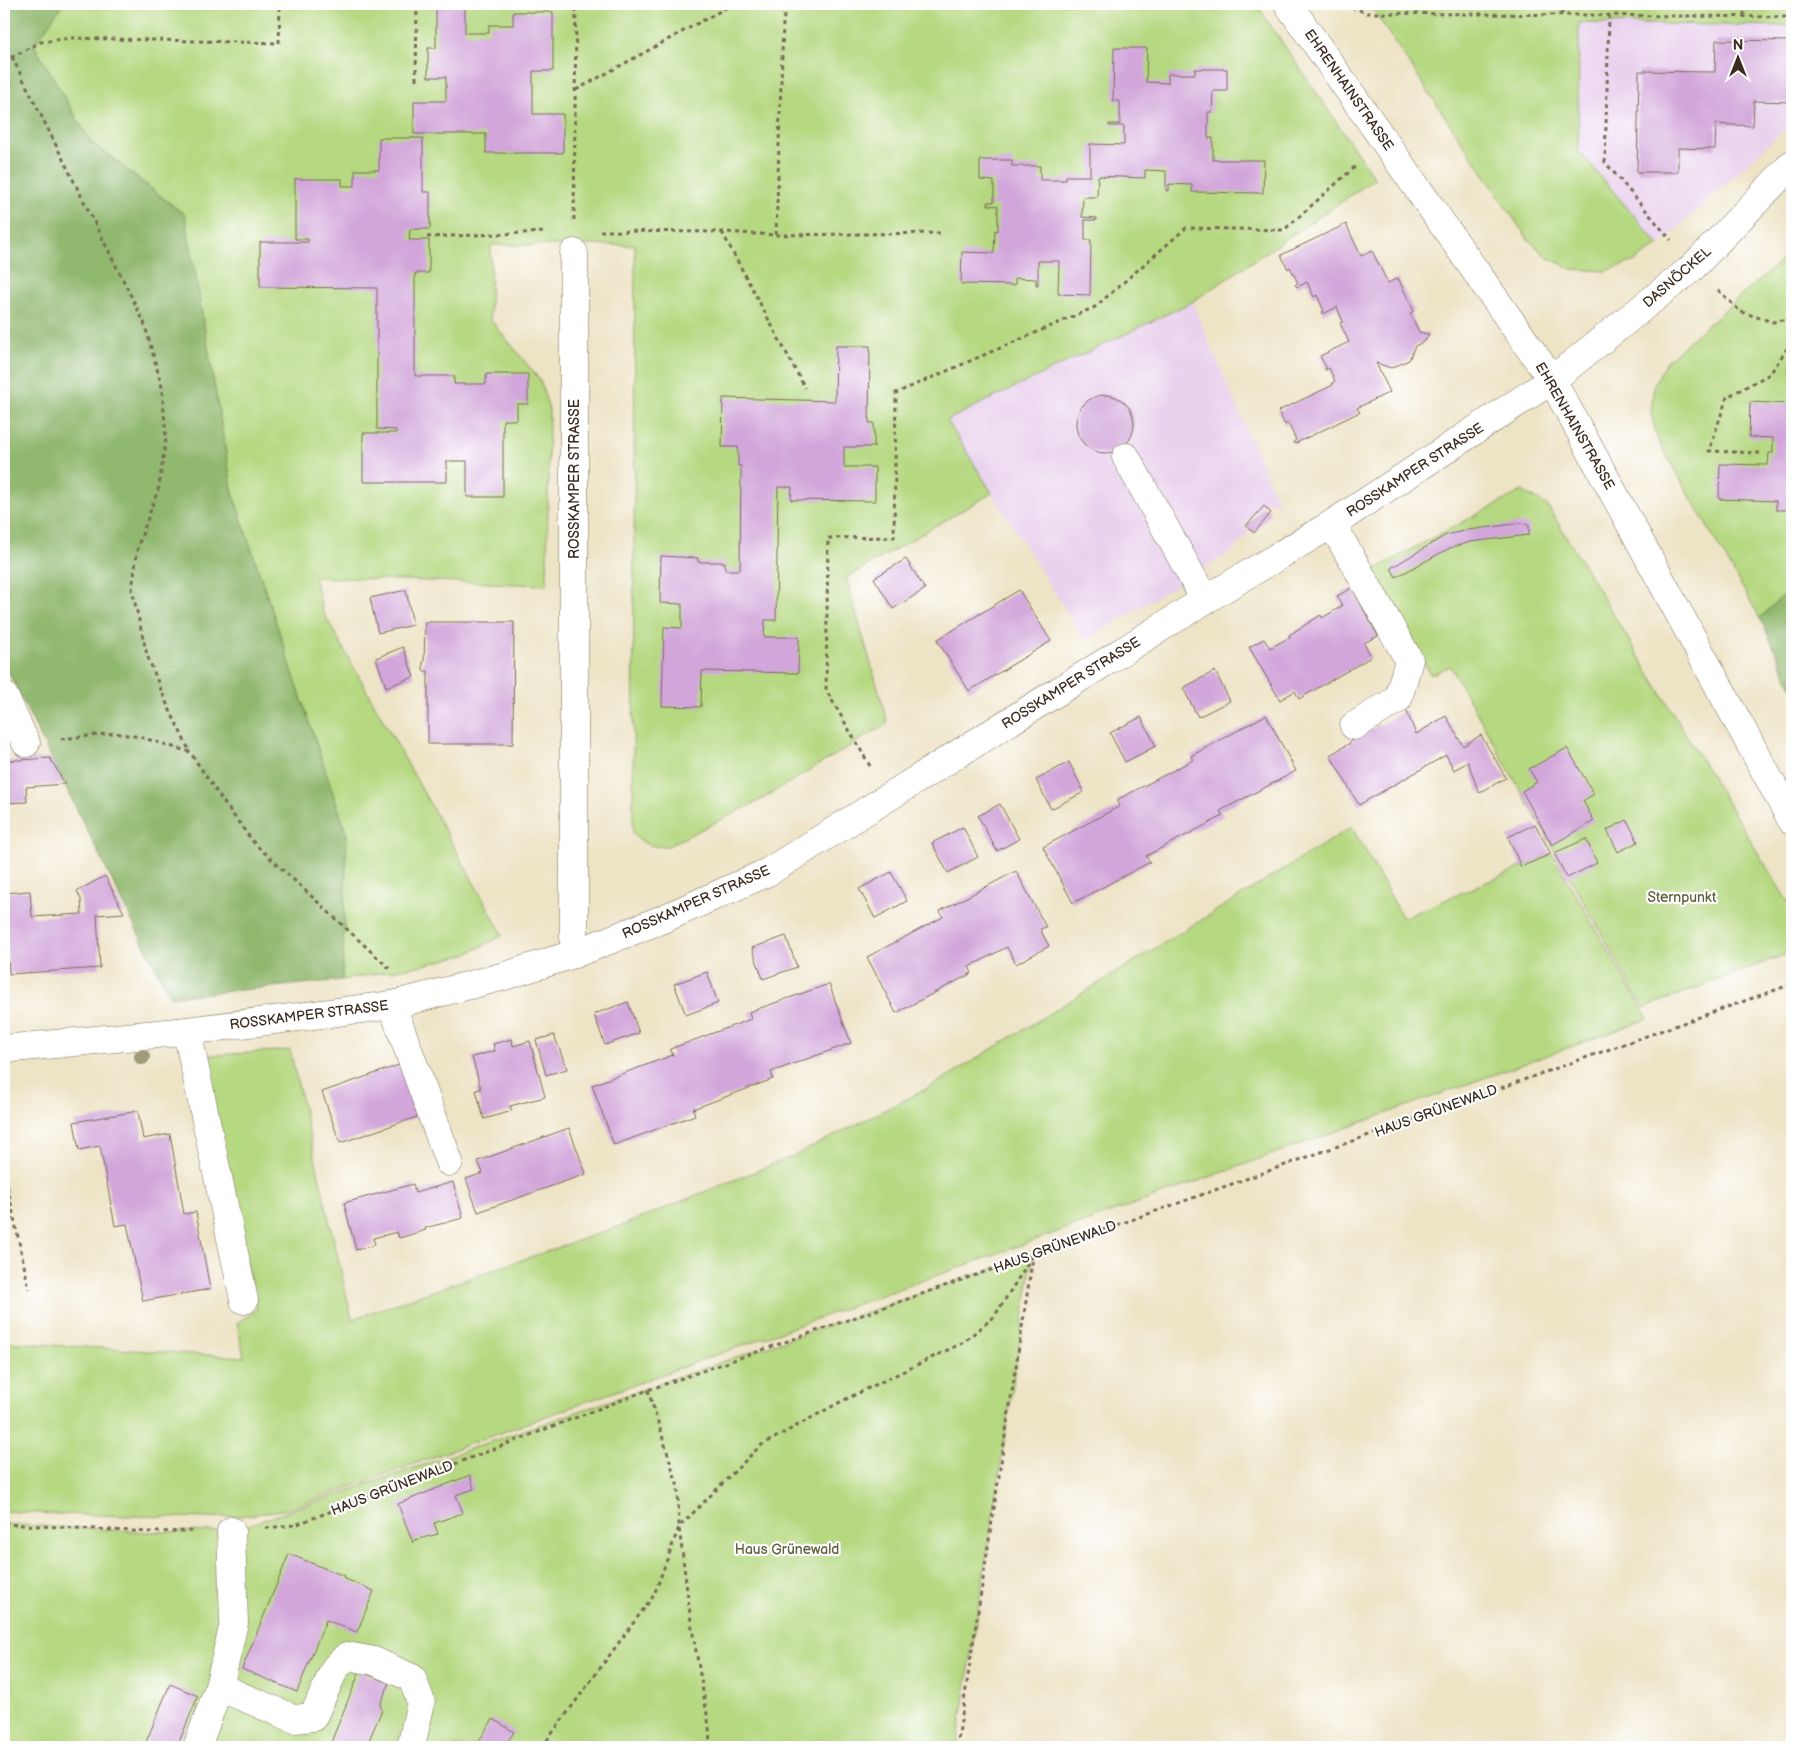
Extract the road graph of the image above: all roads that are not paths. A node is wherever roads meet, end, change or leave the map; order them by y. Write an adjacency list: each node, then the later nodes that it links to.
1 (1288, 4): 4 (street, EHRENHAINSTRASSE)
2 (1792, 164): 4 (street, DASNÖCKEL)
3 (574, 242): 12 (street, ROSSKAMPER STRASSE)
4 (1552, 380): 6 (street, ROSSKAMPER STRASSE); 11 (street, EHRENHAINSTRASSE)
5 (1126, 457): 7 (street)
6 (1332, 524): 7 (street, ROSSKAMPER STRASSE); 9 (street)
7 (1205, 600): 12 (street, ROSSKAMPER STRASSE)
8 (4, 696): 10 (street)
9 (1354, 726)
10 (26, 743)
11 (1792, 821)
12 (574, 954): 13 (street, ROSSKAMPER STRASSE)
13 (392, 1005): 14 (street, ROSSKAMPER STRASSE); 16 (street)
14 (187, 1031): 15 (street, ROSSKAMPER STRASSE); 17 (street)
15 (4, 1049)
16 (449, 1162)
17 (244, 1300)
18 (231, 1531): 19 (street)
19 (219, 1687): 20 (street); 21 (street)
20 (197, 1747)
21 (411, 1747)

